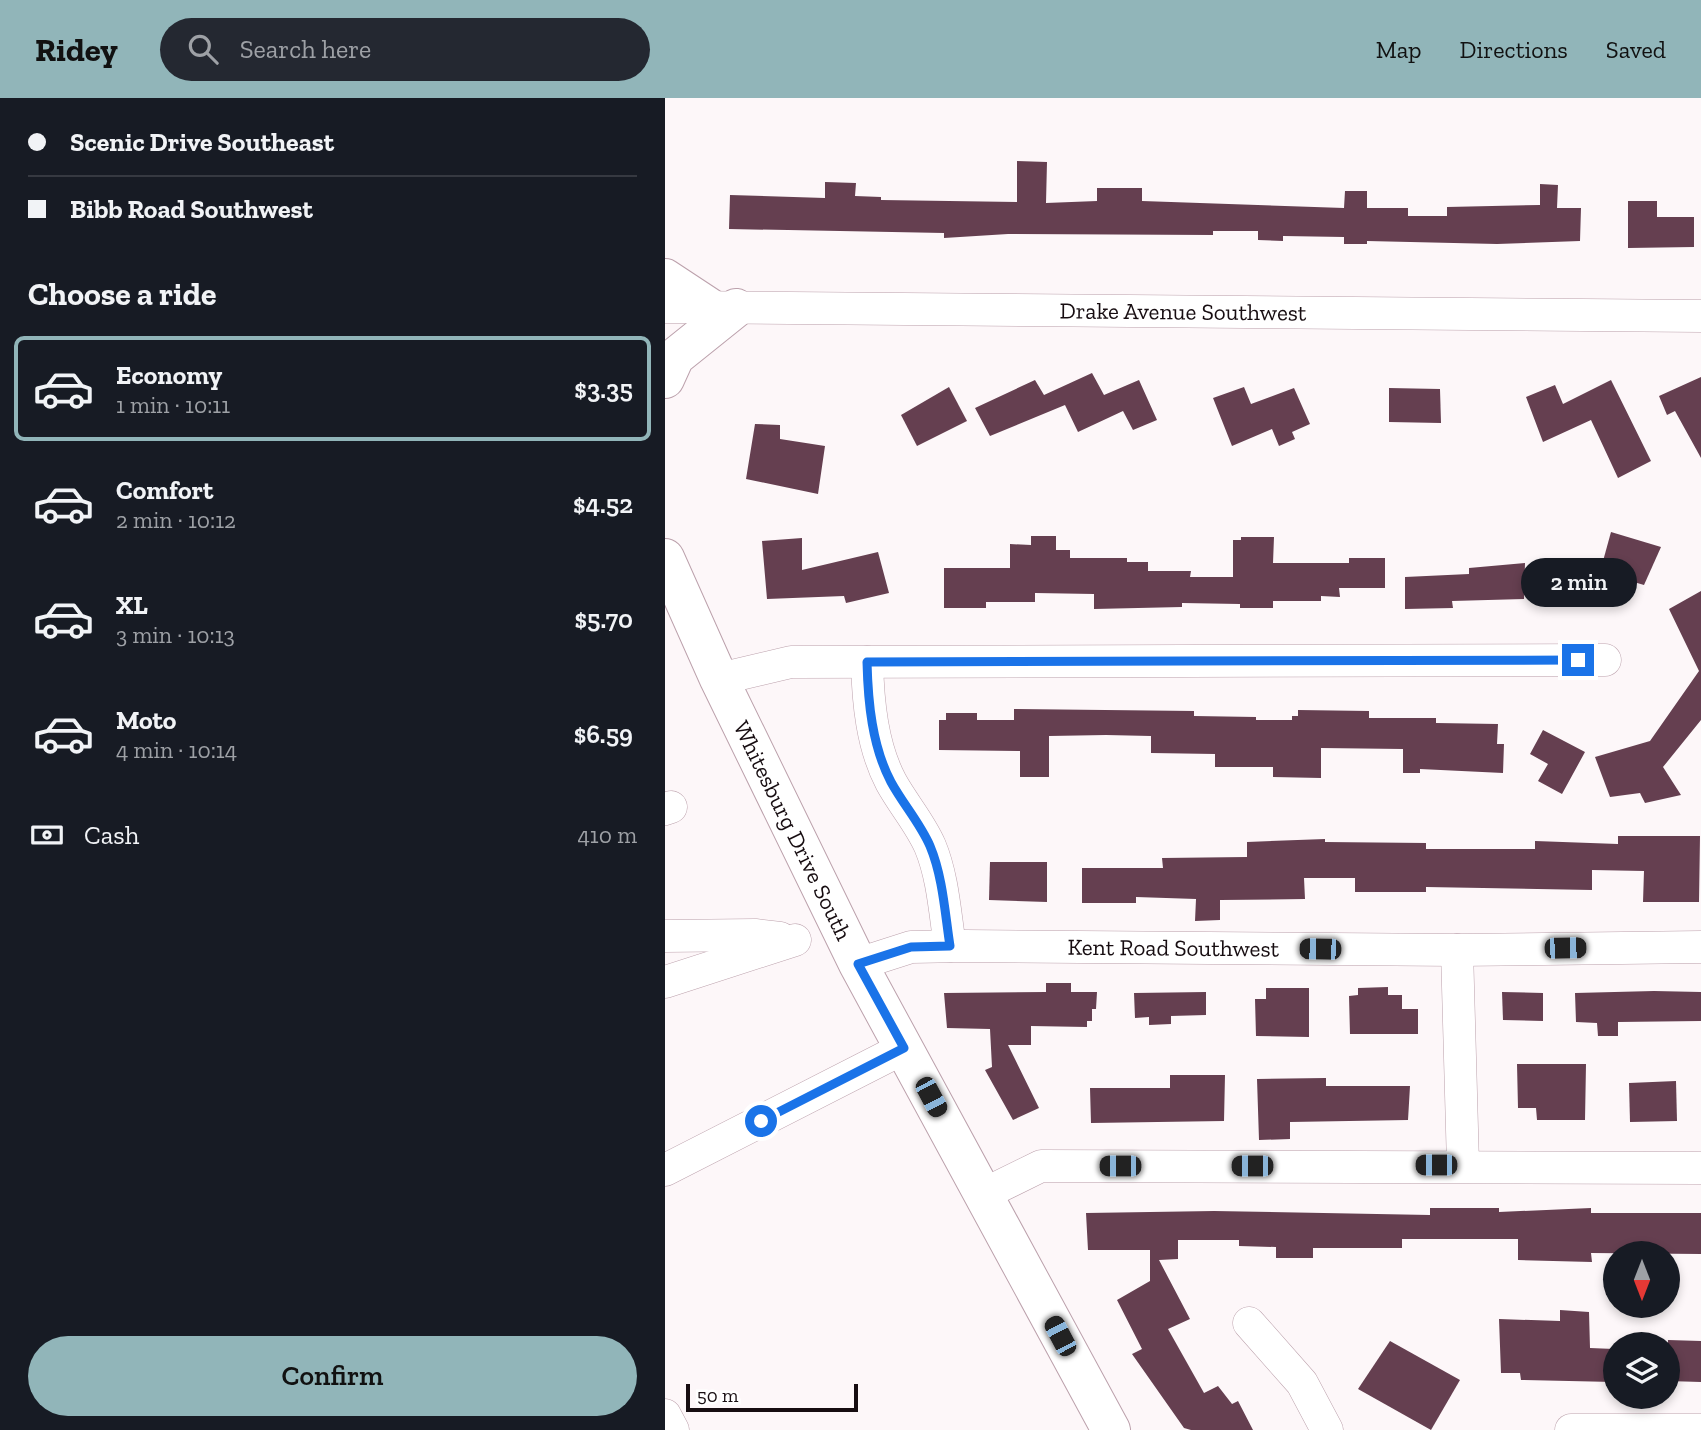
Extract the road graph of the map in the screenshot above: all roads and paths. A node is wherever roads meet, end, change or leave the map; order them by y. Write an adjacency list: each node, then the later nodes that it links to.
1 (665, 278): 3 (main road)
2 (665, 307): 3 (street, Drake Avenue Southwest)
3 (723, 307): 4 (street, Drake Avenue Southwest); 5 (main road)
4 (1701, 317)
5 (665, 379)
6 (665, 558): 9 (main road, Whitesburg Drive South)
7 (1605, 660): 8 (street)
8 (867, 662): 9 (street); 11 (street)
9 (719, 679): 14 (main road, Whitesburg Drive South)
10 (665, 936): 15 (street)
11 (950, 946): 13 (street, Kent Road Southwest); 14 (street, Kent Road Southwest)
12 (1701, 947): 13 (street, Kent Road Southwest)
13 (1457, 950): 17 (street)
14 (858, 964): 16 (main road, Whitesburg Drive South)
15 (665, 982)
16 (904, 1048): 19 (street); 20 (main road, Whitesburg Drive South)
17 (1463, 1165): 18 (street); 20 (street)
18 (1701, 1168)
19 (665, 1170)
20 (983, 1194): 24 (main road, Whitesburg Drive South)
21 (1249, 1324): 25 (street)
22 (665, 1415): 23 (street)
23 (673, 1430)
24 (1111, 1430)
25 (1327, 1430)
26 (1571, 1430): 27 (street)
27 (1701, 1430)

